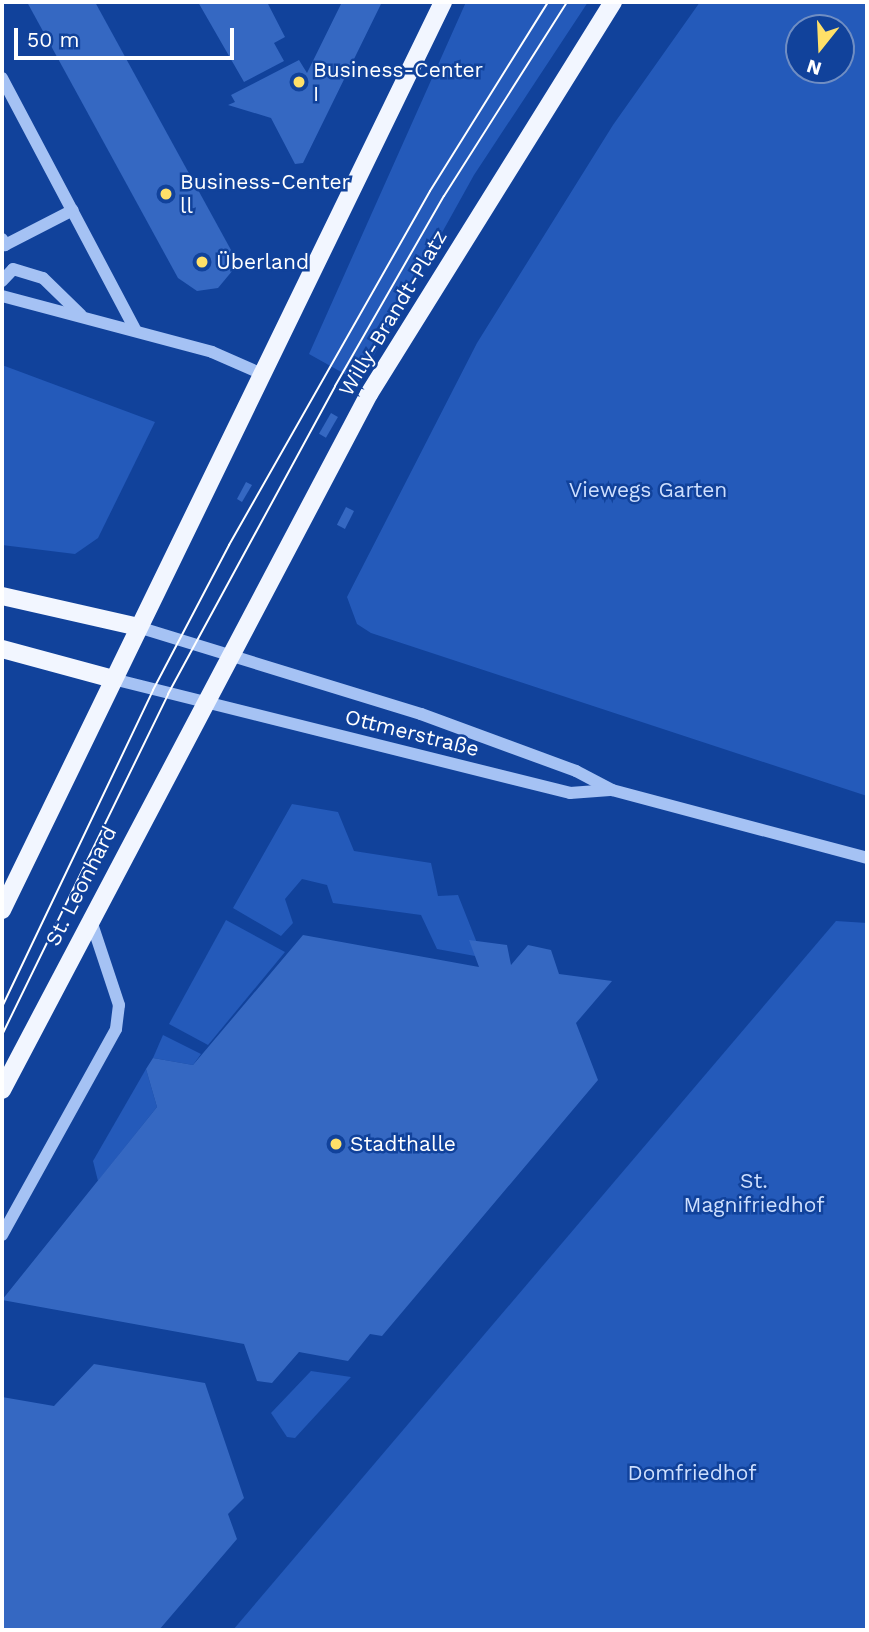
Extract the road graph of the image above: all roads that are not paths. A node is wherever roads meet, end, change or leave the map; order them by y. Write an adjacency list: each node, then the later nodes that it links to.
1 (443, 2): 10 (main road)
2 (613, 2): 14 (main road, Willy-Brandt-Platz)
3 (2, 78): 4 (street)
4 (73, 210): 5 (street); 9 (street)
5 (2, 239)
6 (2, 281): 8 (street)
7 (2, 296): 8 (street)
8 (82, 316): 9 (street)
9 (135, 329): 10 (street)
10 (262, 374): 12 (main road)
11 (2, 596): 12 (main road)
12 (138, 628): 14 (street, Ottmerstraße); 15 (main road)
13 (2, 649): 15 (main road)
14 (228, 657): 16 (main road, Willy-Brandt-Platz); 17 (street, Ottmerstraße)
15 (113, 679): 16 (street, Ottmerstraße); 19 (main road)
16 (203, 703): 17 (street, Ottmerstraße); 20 (main road, St. Leonhard)
17 (612, 790): 18 (street, Ottmerstraße)
18 (867, 858)
19 (2, 910)
20 (90, 919): 21 (main road, St. Leonhard); 22 (street)
21 (2, 1090)
22 (2, 1235)

